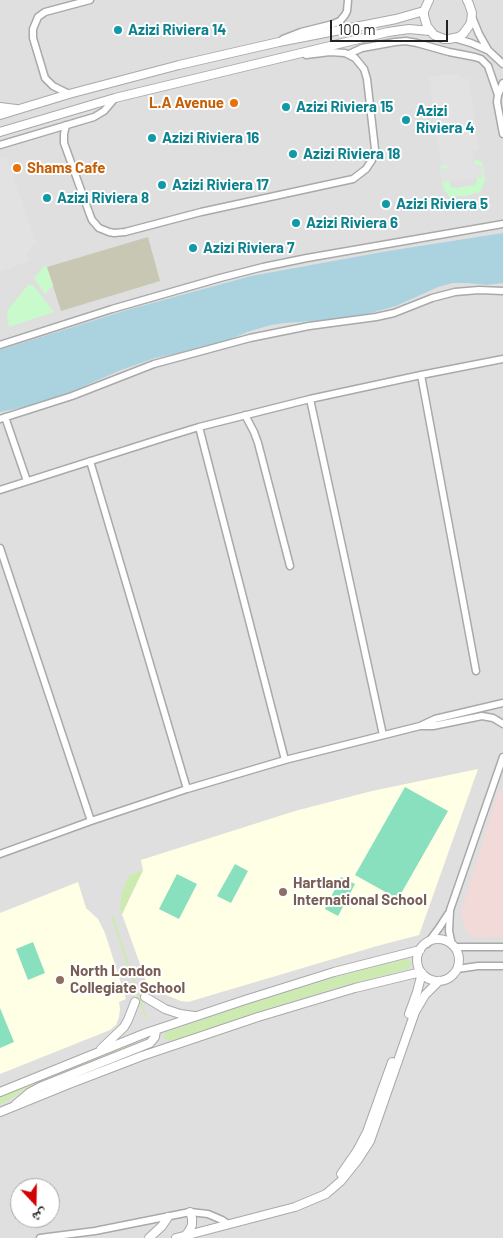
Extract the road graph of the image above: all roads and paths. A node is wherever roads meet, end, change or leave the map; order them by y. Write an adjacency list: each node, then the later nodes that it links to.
1 (90, 0): 16 (street)
2 (348, 0): 10 (street)
3 (429, 0): 6 (street)
4 (467, 0): 7 (street)
5 (474, 0): 7 (street)
6 (424, 11): 8 (street); 10 (street)
7 (472, 13): 9 (street); 11 (street)
8 (430, 31): 9 (street); 13 (street)
9 (454, 38): 11 (street)
10 (279, 42): 16 (street)
11 (488, 50): 14 (street)
12 (349, 54): 13 (street); 17 (street); 22 (street)
13 (287, 56): 18 (street)
14 (503, 64)
15 (503, 83): 17 (street)
16 (69, 94): 20 (street)
17 (498, 94): 24 (street)
18 (115, 98): 22 (street); 23 (street)
19 (0, 107): 20 (street)
20 (18, 109): 21 (street)
21 (0, 115)
22 (66, 125): 25 (street)
23 (0, 132)
24 (503, 134)
25 (0, 145)
26 (503, 224): 28 (street)
27 (503, 291): 33 (street)
28 (0, 345)
29 (503, 359): 30 (street)
30 (421, 375): 31 (street); 40 (street)
31 (310, 399): 32 (street); 44 (street)
32 (245, 415): 34 (street); 39 (street)
33 (3, 418): 36 (street)
34 (199, 427): 35 (street); 46 (street)
35 (90, 461): 36 (street); 47 (street)
36 (26, 481): 37 (street)
37 (0, 490)
38 (0, 548): 48 (street)
39 (290, 566)
40 (476, 671)
41 (503, 703): 43 (street)
42 (503, 724): 43 (street)
43 (420, 726): 44 (street)
44 (383, 735): 46 (street)
45 (503, 757): 50 (street)
46 (285, 760): 47 (street)
47 (187, 789): 48 (street)
48 (91, 821): 49 (street)
49 (0, 854)
50 (450, 910): 51 (street); 52 (street)
51 (426, 944): 52 (street); 54 (street)
52 (453, 946): 53 (street); 56 (street)
53 (503, 947)
54 (420, 950): 57 (street); 61 (street)
55 (503, 966): 56 (street)
56 (457, 968): 58 (street)
57 (422, 972): 58 (street); 65 (street); 71 (street)
58 (439, 981): 71 (street)
59 (145, 997): 61 (street)
60 (136, 1002): 66 (street)
61 (196, 1017): 62 (street)
62 (156, 1030): 63 (street); 64 (street); 65 (street)
63 (146, 1033): 64 (street); 66 (street)
64 (150, 1043): 67 (street); 69 (street)
65 (163, 1049): 67 (street)
66 (98, 1052): 68 (street)
67 (153, 1053): 69 (street)
68 (0, 1092)
69 (15, 1106): 70 (street)
70 (0, 1112)
71 (318, 1197): 74 (street)
72 (190, 1212): 73 (street); 74 (street); 75 (street)
73 (168, 1217): 76 (street); 77 (street)
74 (228, 1224): 75 (street)
75 (185, 1236): 78 (street)
76 (40, 1238)
77 (149, 1238)
78 (176, 1238)

